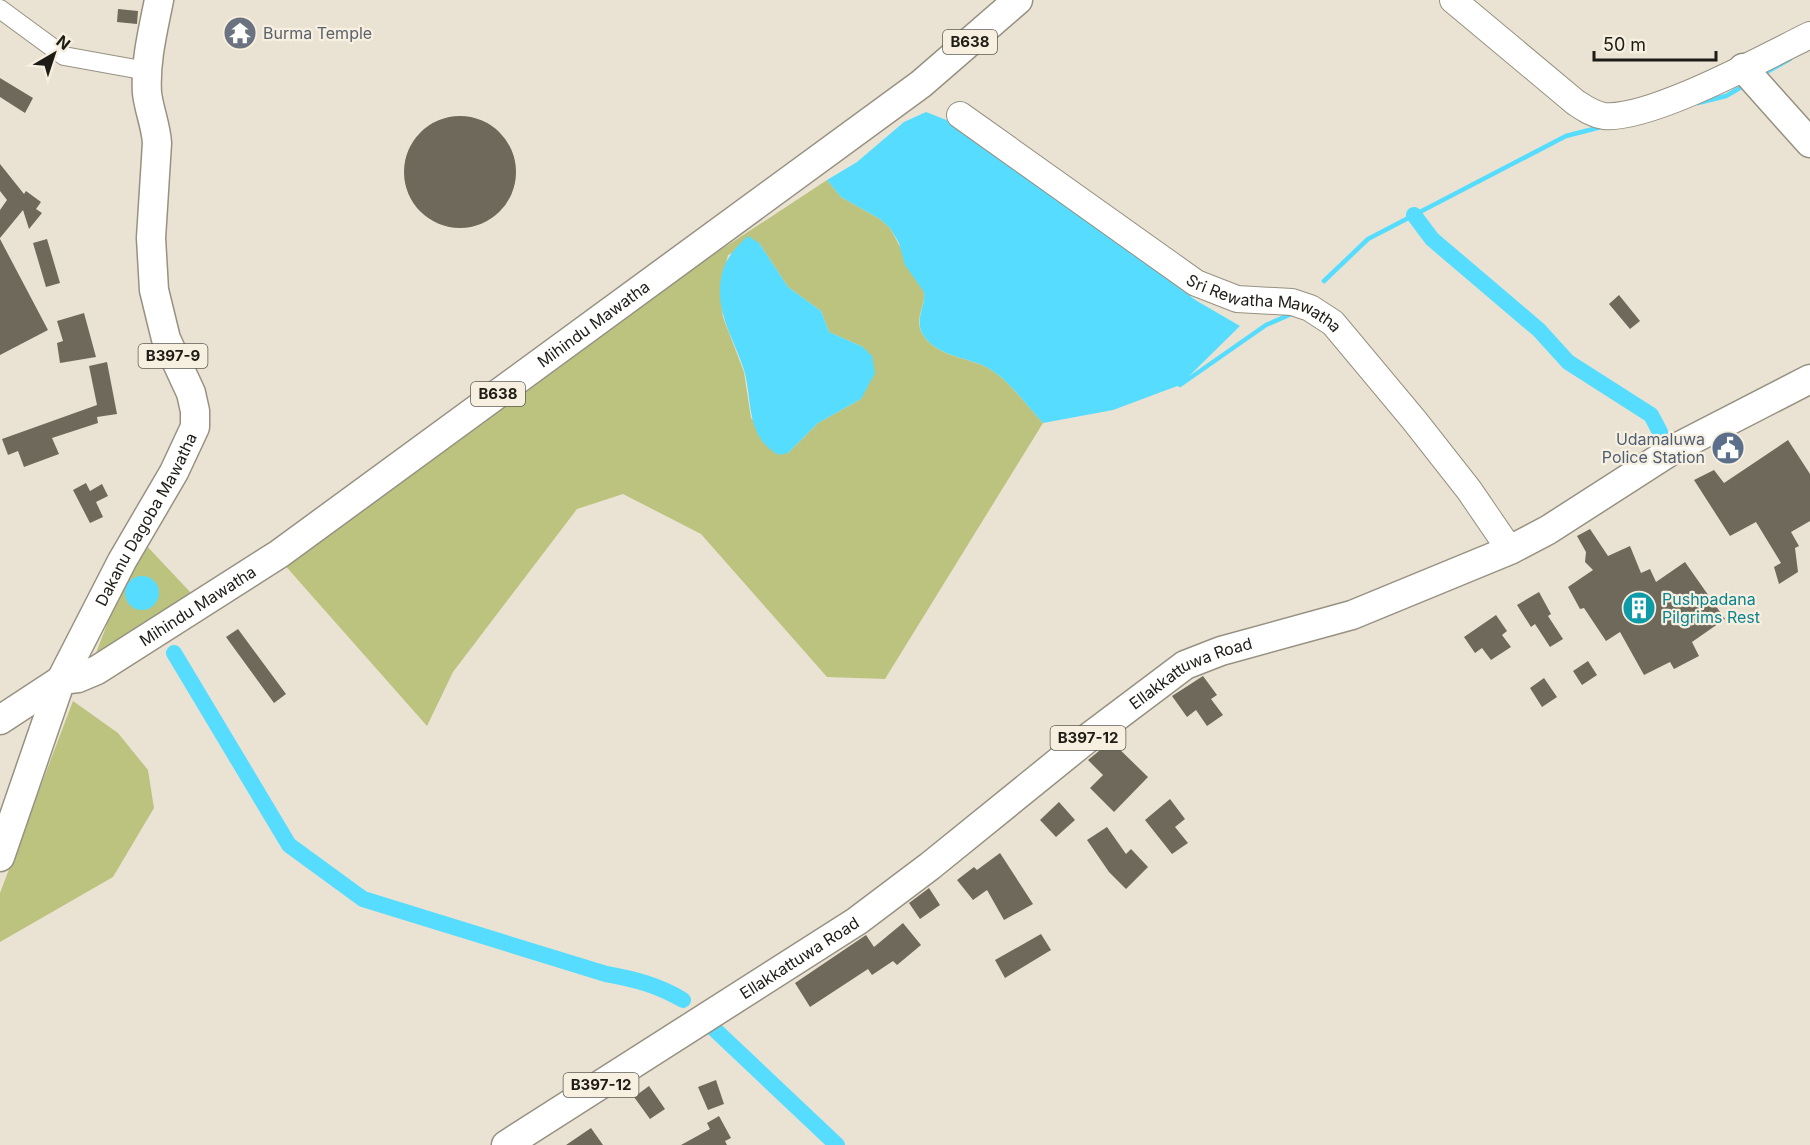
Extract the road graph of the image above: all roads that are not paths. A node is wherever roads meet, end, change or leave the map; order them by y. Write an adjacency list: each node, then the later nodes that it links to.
1 (159, 0): 7 (main road, Dakanu Dagoba Mawatha / B397-9)
2 (1018, 0): 12 (main road, Mihindu Mawatha / B638)
3 (1453, 0): 6 (main road)
4 (0, 9): 7 (street)
5 (1810, 35): 6 (main road)
6 (1743, 68): 9 (main road)
7 (147, 71): 12 (main road, Dakanu Dagoba Mawatha / B397-9)
8 (960, 115): 11 (main road, Sri Rewatha Mawatha)
9 (1810, 143)
10 (1810, 379): 11 (main road, Ellakkattuwa Road / B397-12)
11 (1510, 550): 15 (main road, Ellakkattuwa Road / B397-12)
12 (61, 680): 13 (main road, B638); 14 (main road, B397-9)
13 (0, 720)
14 (0, 857)
15 (506, 1145)

